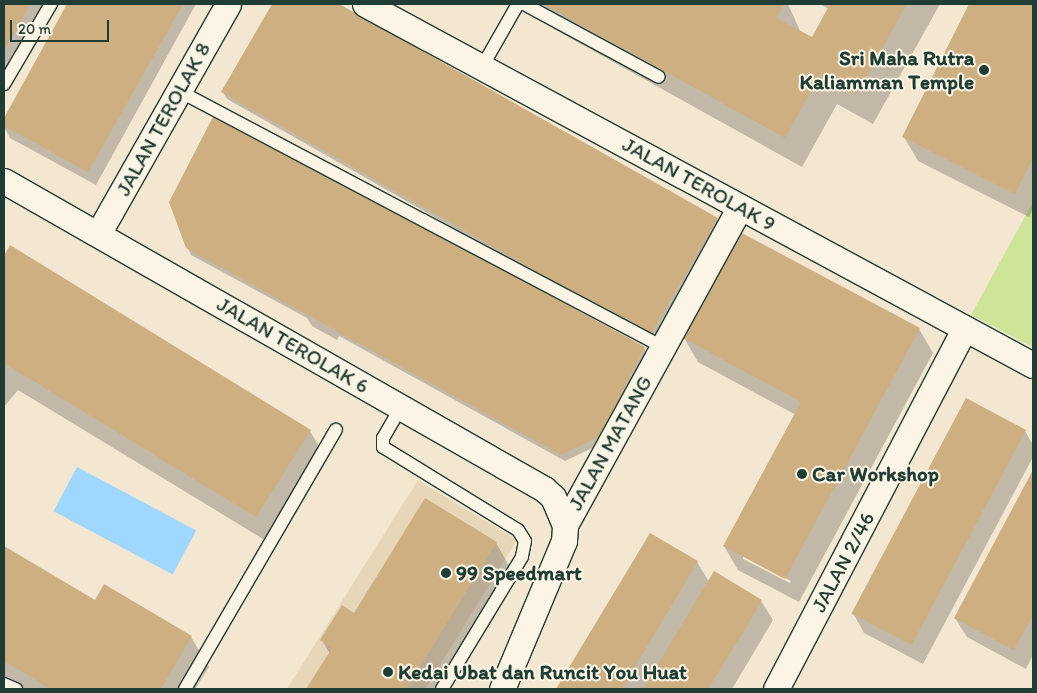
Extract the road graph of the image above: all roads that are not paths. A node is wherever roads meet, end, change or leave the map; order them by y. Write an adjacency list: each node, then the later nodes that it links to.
1 (51, 4): 8 (lane)
2 (228, 4): 9 (street, JALAN TEROLAK 8)
3 (365, 4): 6 (street, JALAN TEROLAK 9)
4 (518, 4): 6 (lane)
5 (524, 4): 7 (lane)
6 (482, 67): 11 (street, JALAN TEROLAK 9)
7 (659, 77)
8 (4, 84)
9 (179, 91): 12 (street, JALAN TEROLAK 8); 14 (lane)
10 (5, 186): 12 (street, JALAN TEROLAK 6)
11 (740, 207): 13 (street, JALAN TEROLAK 9); 14 (street, JALAN MATANG)
12 (98, 234): 16 (street, JALAN TEROLAK 6)
13 (964, 328): 15 (street, JALAN TEROLAK 9); 24 (street, JALAN 2/46)
14 (663, 347): 18 (street, JALAN MATANG)
15 (1033, 366)
16 (401, 407): 18 (street, JALAN TEROLAK 6); 22 (lane)
17 (336, 430): 21 (lane)
18 (566, 525): 23 (street, JALAN MATANG)
19 (4, 684): 20 (lane)
20 (16, 689)
21 (185, 689)
22 (442, 689)
23 (502, 689)
24 (776, 689)

